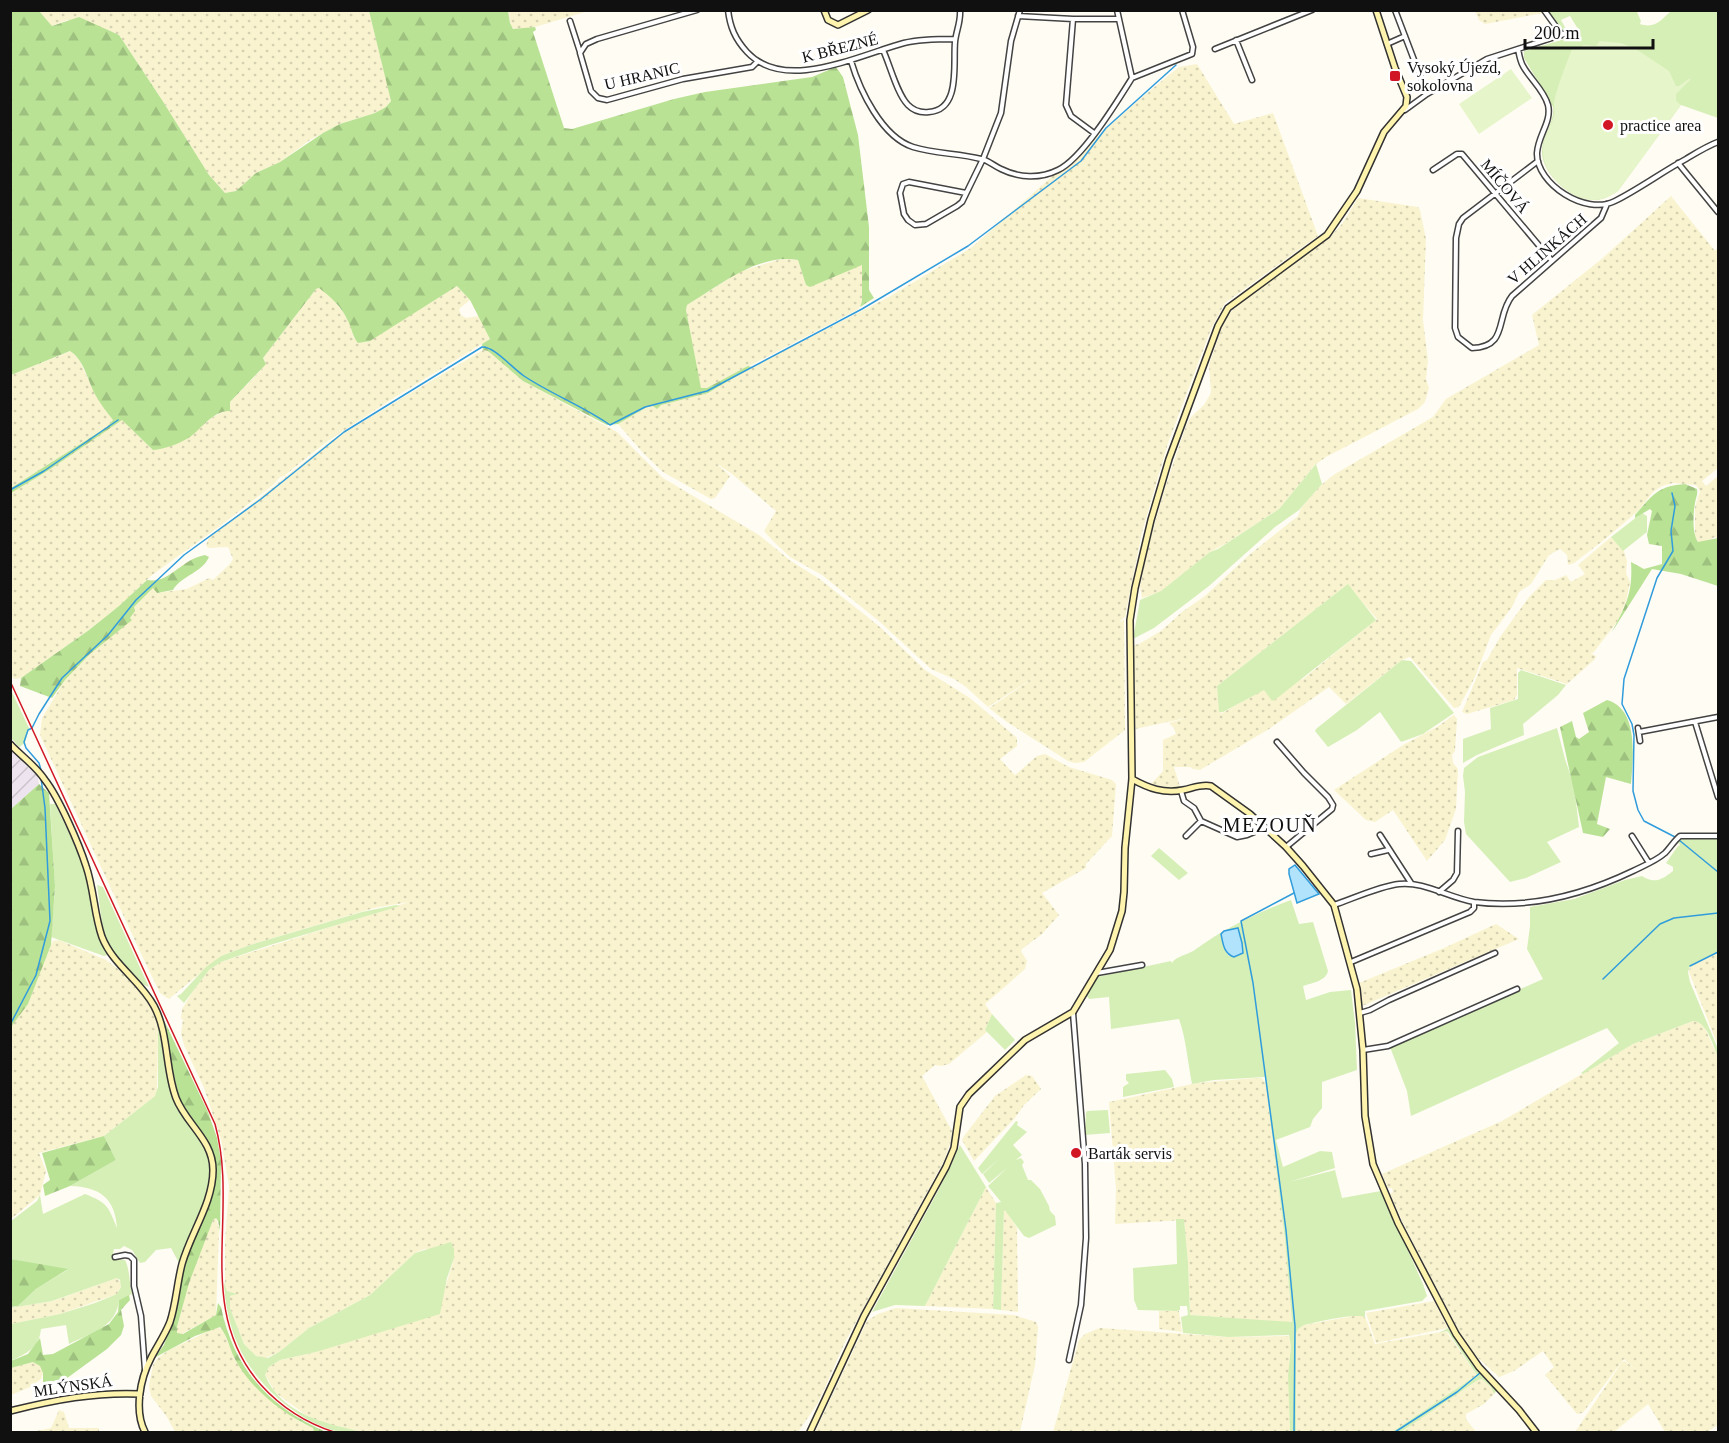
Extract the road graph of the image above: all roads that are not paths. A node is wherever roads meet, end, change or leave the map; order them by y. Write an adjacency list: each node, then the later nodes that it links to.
1 (697, 10): 24 (street)
2 (728, 10): 26 (street)
3 (824, 10): 4 (street)
4 (868, 10)
5 (960, 10): 18 (street)
6 (1020, 10): 13 (street)
7 (1117, 10): 15 (street)
8 (1182, 10): 27 (street)
9 (1312, 10): 19 (street)
10 (1376, 10): 20 (street)
11 (1395, 10): 17 (street)
12 (1544, 10): 22 (street)
13 (1018, 16): 14 (street); 33 (street)
14 (1073, 19): 15 (street); 31 (street)
15 (1119, 19): 27 (street)
16 (570, 21): 24 (street, U HRANIC)
17 (1406, 36): 20 (street); 29 (street)
18 (955, 39): 23 (street, K BŘEZNÉ); 23 (street)
19 (1236, 40): 21 (street); 28 (street)
20 (1387, 44): 30 (street)
21 (1215, 49)
22 (1518, 49): 29 (street); 34 (street)
23 (883, 50): 25 (street, K BŘEZNÉ)
24 (580, 53): 26 (street, U HRANIC)
25 (851, 61): 26 (street, K BŘEZNÉ); 33 (street)
26 (757, 62)
27 (1132, 78): 31 (street)
28 (1252, 80)
29 (1427, 94): 30 (street)
30 (1404, 110): 47 (street)
31 (1094, 133): 33 (street)
32 (1719, 142): 35 (street)
33 (983, 159): 38 (street)
34 (1538, 161): 37 (street, V HLINKÁCH); 39 (street)
35 (1678, 164): 39 (street); 40 (street)
36 (1433, 170): 37 (street, MÍČOVÁ)
37 (1495, 192): 41 (street, MÍČOVÁ); 41 (street, V HLINKÁCH)
38 (966, 194): 38 (street)
39 (1607, 204): 41 (street, V HLINKÁCH)
40 (1719, 212)
41 (1552, 261)
42 (1719, 717): 43 (street)
43 (1695, 722): 44 (street); 49 (street)
44 (1640, 741)
45 (1277, 742): 57 (street)
46 (10, 744): 75 (street)
47 (1132, 779): 48 (street); 68 (street)
48 (1181, 791): 50 (street); 51 (street)
49 (1719, 797)
50 (1202, 821): 51 (street); 54 (street)
51 (1265, 828): 57 (street)
52 (1458, 831): 62 (street)
53 (1380, 835): 58 (street)
54 (1186, 836)
55 (1719, 836): 60 (street)
56 (1632, 837): 60 (street)
57 (1286, 847): 64 (street)
58 (1388, 850): 59 (street); 61 (street)
59 (1371, 854)
60 (1649, 863): 63 (street)
61 (1412, 884): 62 (street); 64 (street)
62 (1439, 892): 63 (street)
63 (1474, 902): 66 (street)
64 (1334, 905): 66 (street)
65 (1495, 953): 71 (street)
66 (1351, 962): 71 (street)
67 (1142, 964): 68 (street)
68 (1096, 973): 70 (street)
69 (1517, 989): 72 (street)
70 (1073, 1012): 74 (street); 79 (street)
71 (1360, 1013): 72 (street)
72 (1363, 1050): 80 (street)
73 (115, 1257): 75 (street)
74 (1069, 1360)
75 (146, 1371): 76 (street)
76 (140, 1394): 77 (street, MLÝNSKÁ); 78 (street)
77 (10, 1411)
78 (145, 1432)
79 (810, 1432)
80 (1536, 1432)

